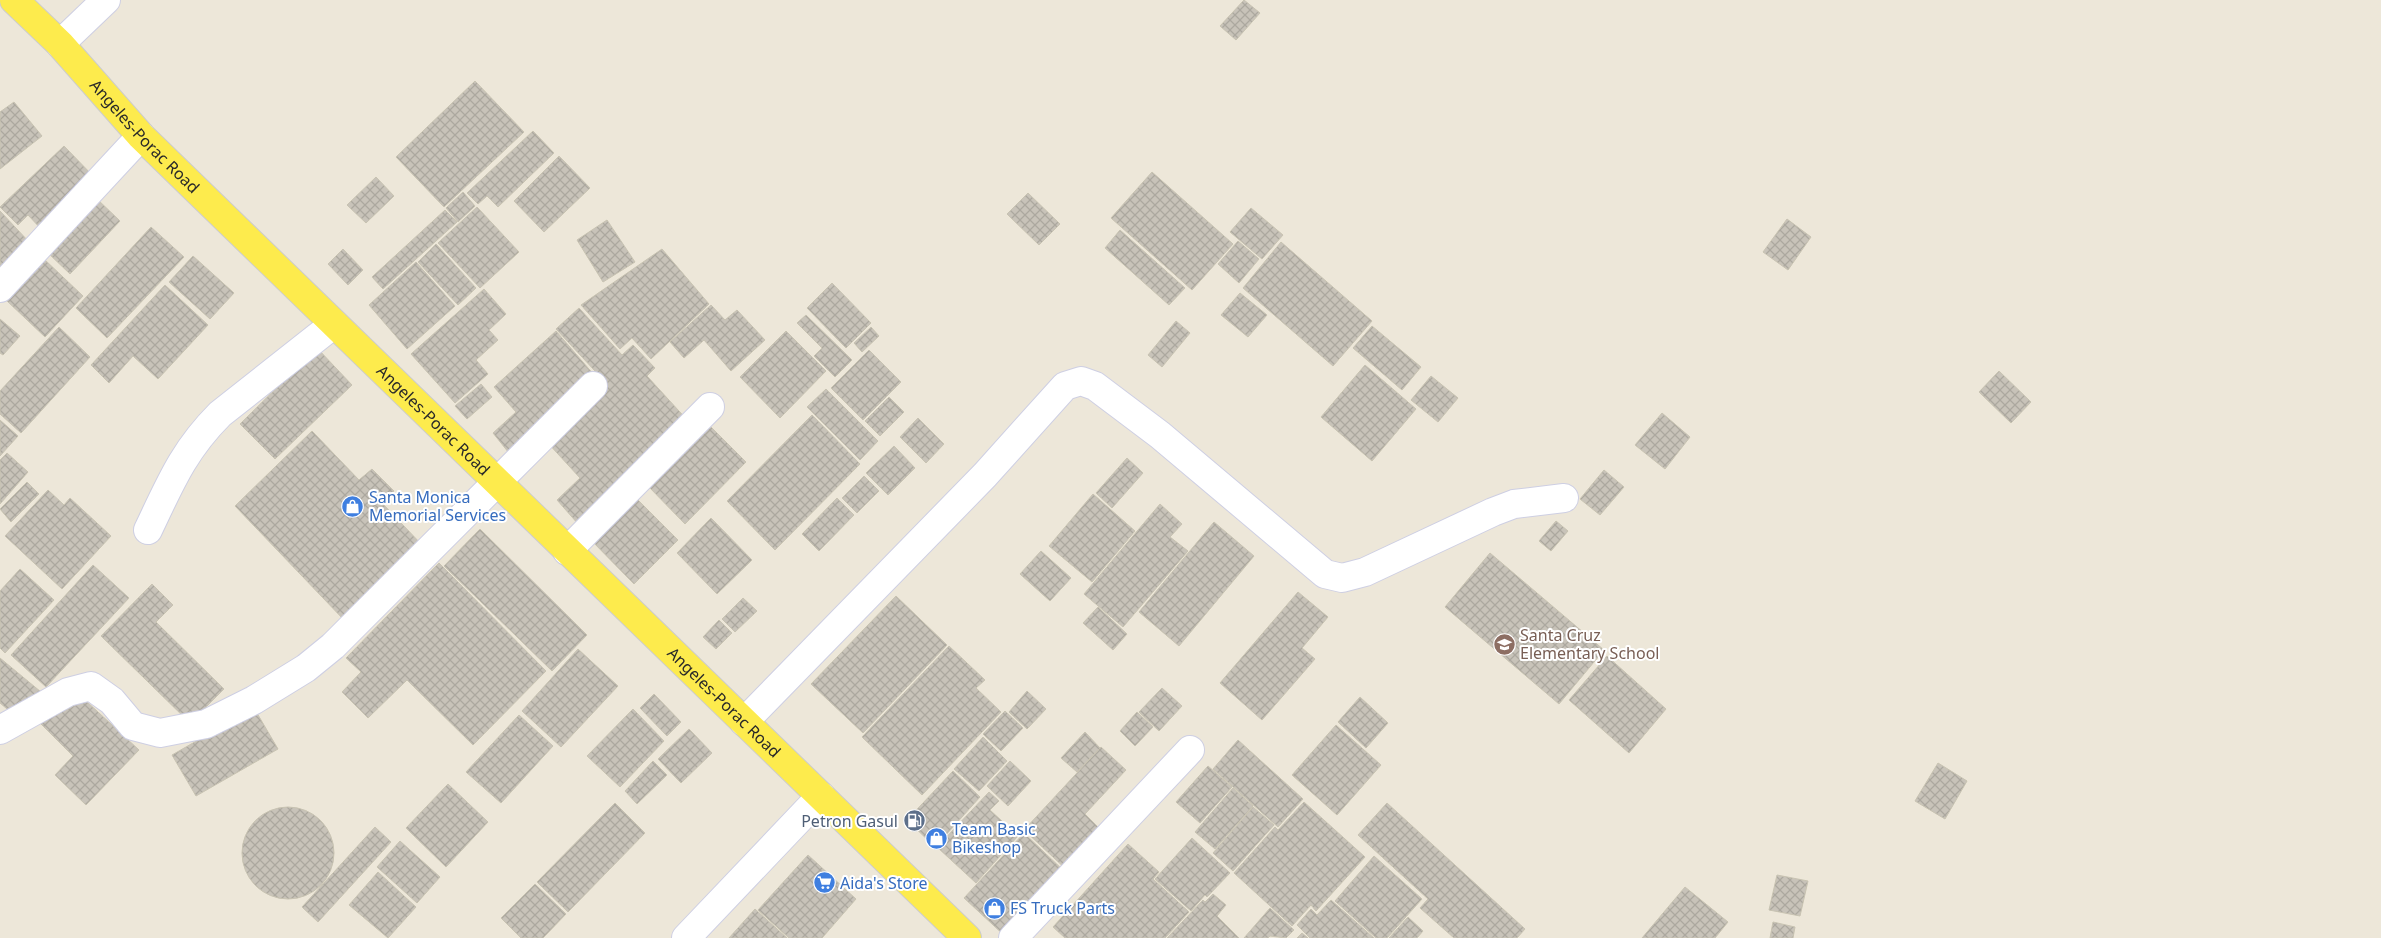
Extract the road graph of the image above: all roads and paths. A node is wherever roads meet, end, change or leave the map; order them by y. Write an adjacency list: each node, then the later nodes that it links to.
1 (14, 0): 3 (main road, Angeles-Porac Road)
2 (106, 0): 3 (street)
3 (60, 44): 4 (main road, Angeles-Porac Road)
4 (141, 136): 5 (street); 6 (main road, Angeles-Porac Road)
5 (0, 288)
6 (334, 324): 9 (main road, Angeles-Porac Road); 11 (street)
7 (593, 386): 9 (street)
8 (710, 407): 12 (street)
9 (496, 482): 12 (main road, Angeles-Porac Road); 14 (street)
10 (1564, 498): 13 (street)
11 (148, 530)
12 (567, 551): 13 (main road, Angeles-Porac Road)
13 (744, 722): 16 (main road, Angeles-Porac Road)
14 (0, 730)
15 (1190, 750): 19 (street)
16 (821, 796): 17 (street); 18 (main road, Angeles-Porac Road)
17 (686, 938)
18 (967, 938)
19 (1013, 938)

